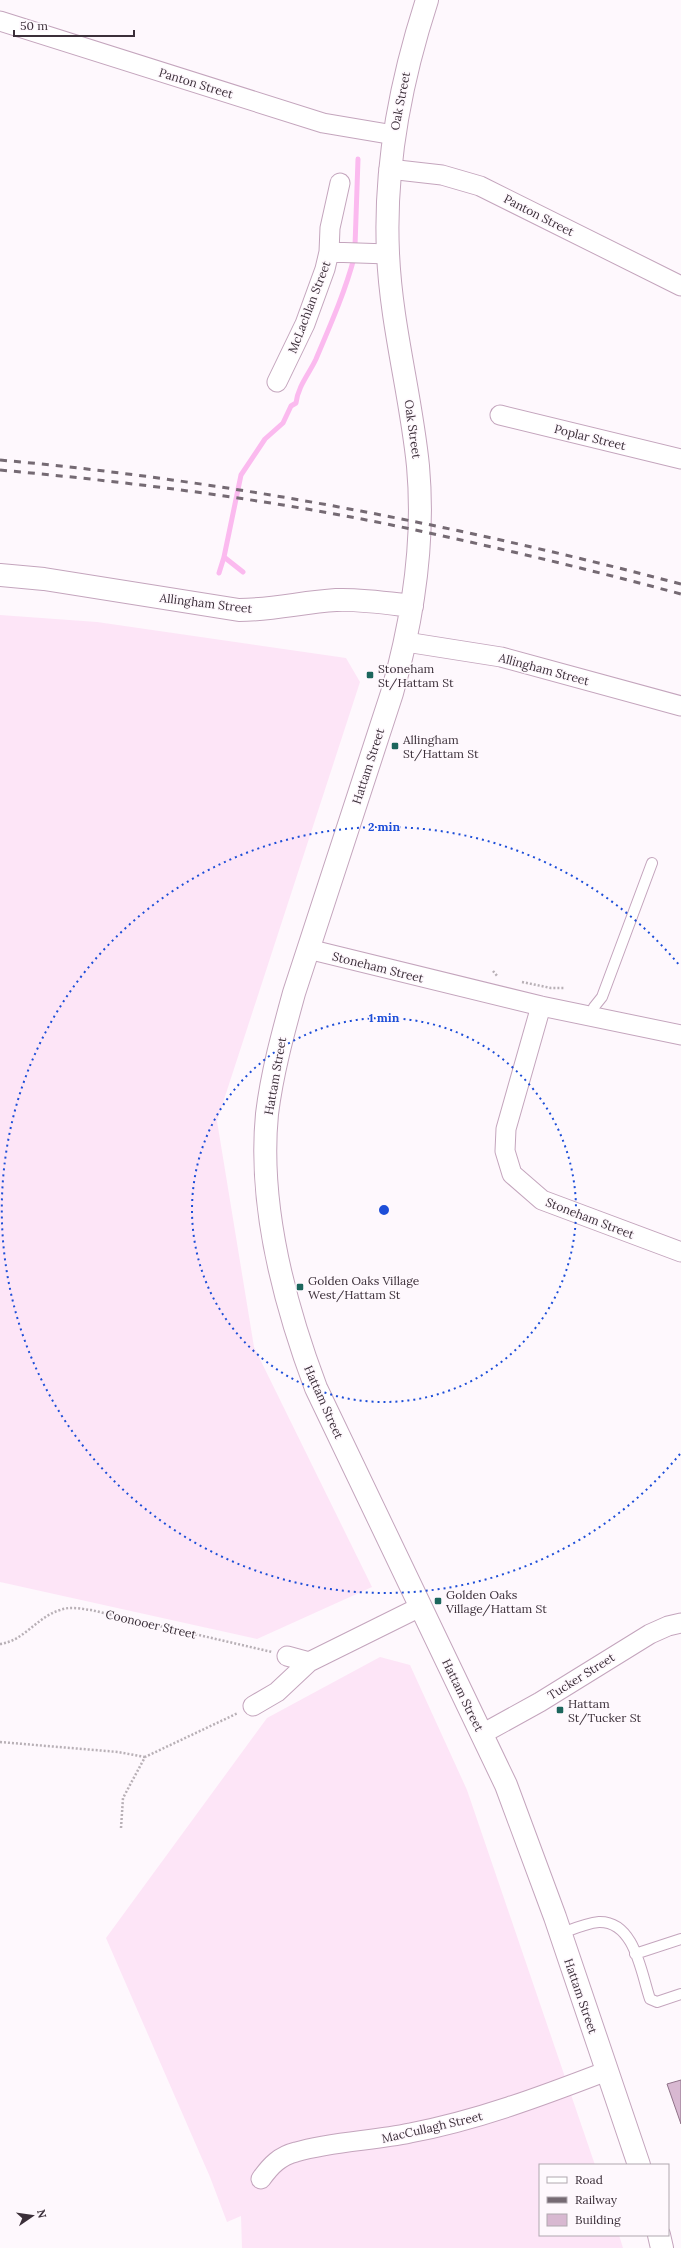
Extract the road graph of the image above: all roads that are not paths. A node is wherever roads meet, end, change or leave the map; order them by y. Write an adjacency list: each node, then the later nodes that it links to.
1 (427, 0): 3 (main road, Oak Street)
2 (0, 21): 3 (street, Panton Street)
3 (394, 135): 4 (main road, Oak Street)
4 (389, 169): 7 (main road, Oak Street); 8 (street, Panton Street)
5 (340, 183): 6 (street, McLachlan Street)
6 (329, 252): 7 (street); 9 (street, McLachlan Street)
7 (388, 254): 13 (main road, Oak Street)
8 (681, 286)
9 (277, 382)
10 (500, 415): 11 (street, Poplar Street)
11 (681, 459)
12 (0, 575): 13 (main road, Allingham Street)
13 (412, 606): 14 (main road, Hattam Street)
14 (406, 642): 15 (street, Allingham Street); 17 (main road, Hattam Street)
15 (681, 706)
16 (652, 863): 19 (lane)
17 (308, 949): 18 (street, Stoneham Street); 22 (main road, Hattam Street)
18 (541, 1006): 19 (street, Stoneham Street); 21 (street, Stoneham Street)
19 (591, 1017): 20 (street, Stoneham Street)
20 (681, 1035)
21 (681, 1252)
22 (420, 1607): 25 (street); 27 (main road, Hattam Street)
23 (681, 1623): 27 (street, Tucker Street)
24 (287, 1656): 25 (street)
25 (309, 1662): 26 (street)
26 (253, 1706)
27 (482, 1734): 28 (main road, Hattam Street)
28 (560, 1934): 30 (lane); 32 (main road, Hattam Street)
29 (681, 1939): 30 (lane)
30 (635, 1954): 31 (lane)
31 (681, 1994)
32 (607, 2071): 33 (main road, Hattam Street); 34 (street, MacCullagh Street)
33 (639, 2164)
34 (261, 2178)
35 (658, 2236): 36 (main road)
36 (662, 2248)

